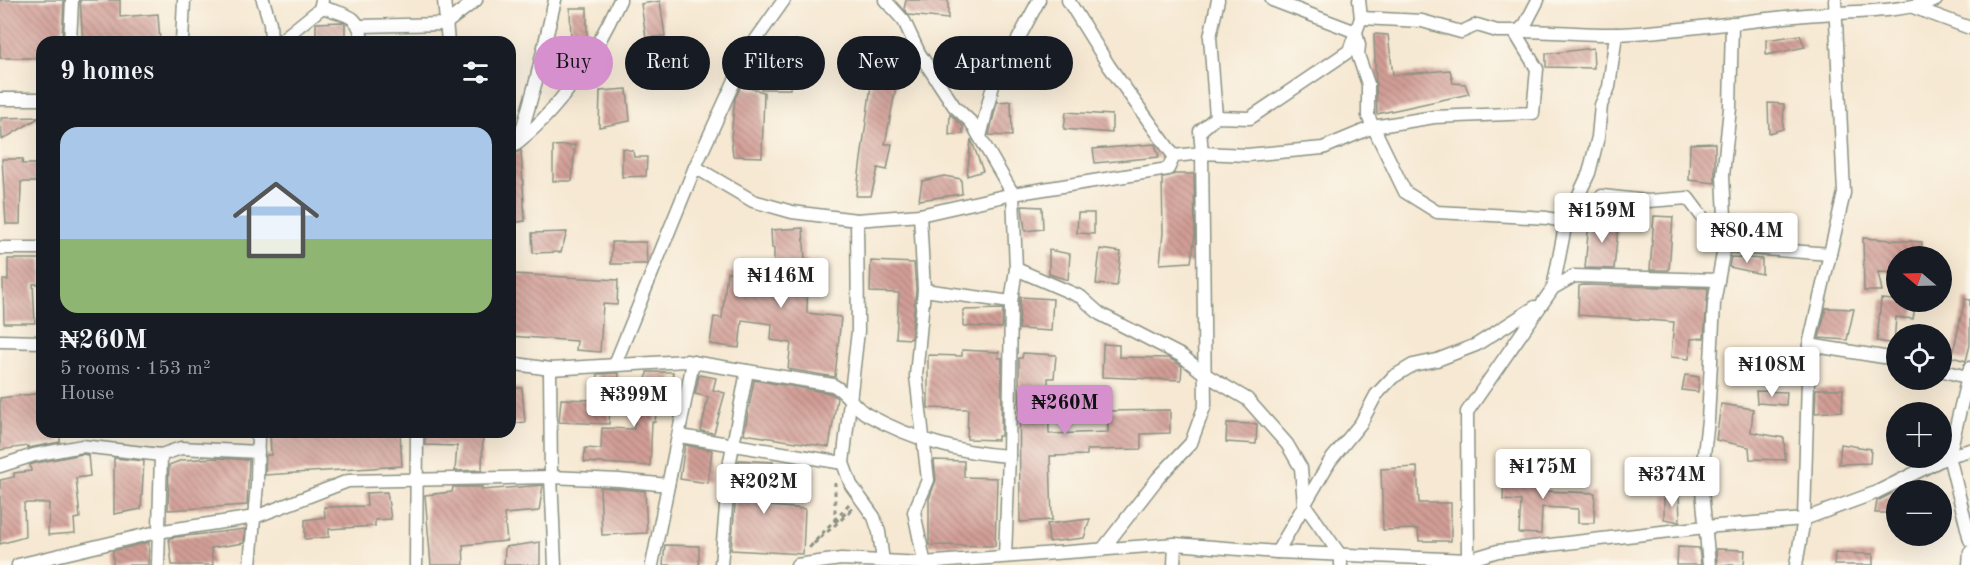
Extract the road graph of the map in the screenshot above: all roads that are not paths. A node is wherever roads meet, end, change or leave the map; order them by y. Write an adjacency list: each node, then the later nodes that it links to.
1 (72, 0): 28 (street)
2 (184, 0): 29 (street)
3 (263, 0): 30 (street)
4 (444, 0): 22 (street)
5 (476, 0): 22 (street)
6 (555, 0): 39 (street)
7 (620, 0): 40 (street)
8 (784, 0): 43 (street)
9 (885, 0): 38 (street)
10 (1039, 0): 38 (street)
11 (1068, 0): 42 (street)
12 (1218, 0): 36 (street)
13 (1272, 0): 26 (street)
14 (1359, 0): 20 (street)
15 (1538, 0): 25 (street)
16 (1936, 0): 19 (street)
17 (322, 3): 23 (street); 31 (street)
18 (1836, 6): 19 (street); 21 (street); 51 (street)
19 (1913, 8): 24 (street)
20 (1361, 18): 25 (street); 26 (street)
21 (1732, 23): 27 (street); 48 (street)
22 (445, 24): 23 (street); 33 (street)
23 (361, 26): 32 (street)
24 (1970, 28)
25 (1514, 31): 27 (street); 37 (street)
26 (1356, 32): 36 (street); 37 (street)
27 (1616, 34): 47 (street)
28 (70, 36)
29 (182, 36)
30 (271, 36)
31 (286, 36)
32 (362, 36)
33 (447, 36)
34 (0, 99): 35 (street)
35 (36, 99)
36 (1216, 117): 41 (street)
37 (1373, 127): 41 (street); 47 (street)
38 (980, 137): 44 (street)
39 (516, 139)
40 (516, 143)
41 (1202, 153): 42 (street); 69 (street)
42 (1174, 156): 44 (street)
43 (695, 167): 46 (street); 64 (street)
44 (1013, 194): 45 (street); 52 (street)
45 (920, 215): 46 (street); 55 (street)
46 (857, 220): 70 (street)
47 (1566, 222): 48 (street); 54 (street)
48 (1724, 246): 51 (street); 53 (street)
49 (0, 248): 50 (street)
50 (36, 248)
51 (1830, 254): 60 (street)
52 (1016, 269): 56 (street); 69 (street)
53 (1718, 280): 54 (street); 92 (street)
54 (1552, 288): 57 (street)
55 (924, 290): 56 (street); 74 (street)
56 (1011, 302): 81 (street)
57 (1539, 305): 89 (street); 102 (street)
58 (0, 341): 59 (street)
59 (36, 342)
60 (1809, 345): 61 (street); 91 (street)
61 (1886, 357)
62 (693, 362): 64 (street); 66 (street); 71 (street)
63 (516, 364): 65 (street)
64 (615, 364): 65 (street)
65 (550, 369): 86 (street)
66 (747, 371): 70 (street); 76 (street)
67 (1952, 371): 68 (street)
68 (1968, 373): 75 (street)
69 (1206, 375): 89 (street); 96 (street)
70 (849, 399): 74 (street); 83 (street)
71 (680, 436): 76 (street); 88 (street)
72 (258, 438): 78 (street)
73 (417, 438): 87 (street)
74 (925, 442): 81 (street); 104 (street)
75 (1952, 443)
76 (734, 444): 83 (street); 111 (street)
77 (1970, 450): 80 (street)
78 (258, 452): 79 (street); 90 (street)
79 (161, 455): 82 (street); 93 (street)
80 (1952, 455)
81 (1009, 456): 100 (street)
82 (0, 466)
83 (839, 468): 103 (street)
84 (1925, 468): 91 (street)
85 (1952, 468): 94 (street)
86 (551, 477): 87 (street); 88 (street); 109 (street)
87 (419, 481): 90 (street); 108 (street)
88 (668, 485): 110 (street)
89 (1304, 504): 98 (street); 101 (street)
90 (255, 517): 93 (street); 107 (street)
91 (1804, 519): 92 (street); 116 (street)
92 (1706, 527): 97 (street); 115 (street)
93 (157, 532): 105 (street); 106 (street)
94 (1970, 540)
95 (1175, 544): 96 (street); 98 (street); 113 (street)
96 (1102, 550): 100 (street)
97 (1498, 551): 102 (street); 114 (street)
98 (1277, 552): 101 (street)
99 (1970, 552): 117 (street)
100 (1005, 556): 104 (street)
101 (1341, 560): 102 (street)
102 (1468, 560)
103 (883, 561): 104 (street); 112 (street)
104 (924, 564)
105 (18, 565)
106 (158, 565)
107 (250, 565)
108 (416, 565)
109 (555, 565)
110 (652, 565)
111 (721, 565)
112 (797, 565)
113 (1174, 565)
114 (1499, 565)
115 (1709, 565)
116 (1796, 565)
117 (1969, 565)

